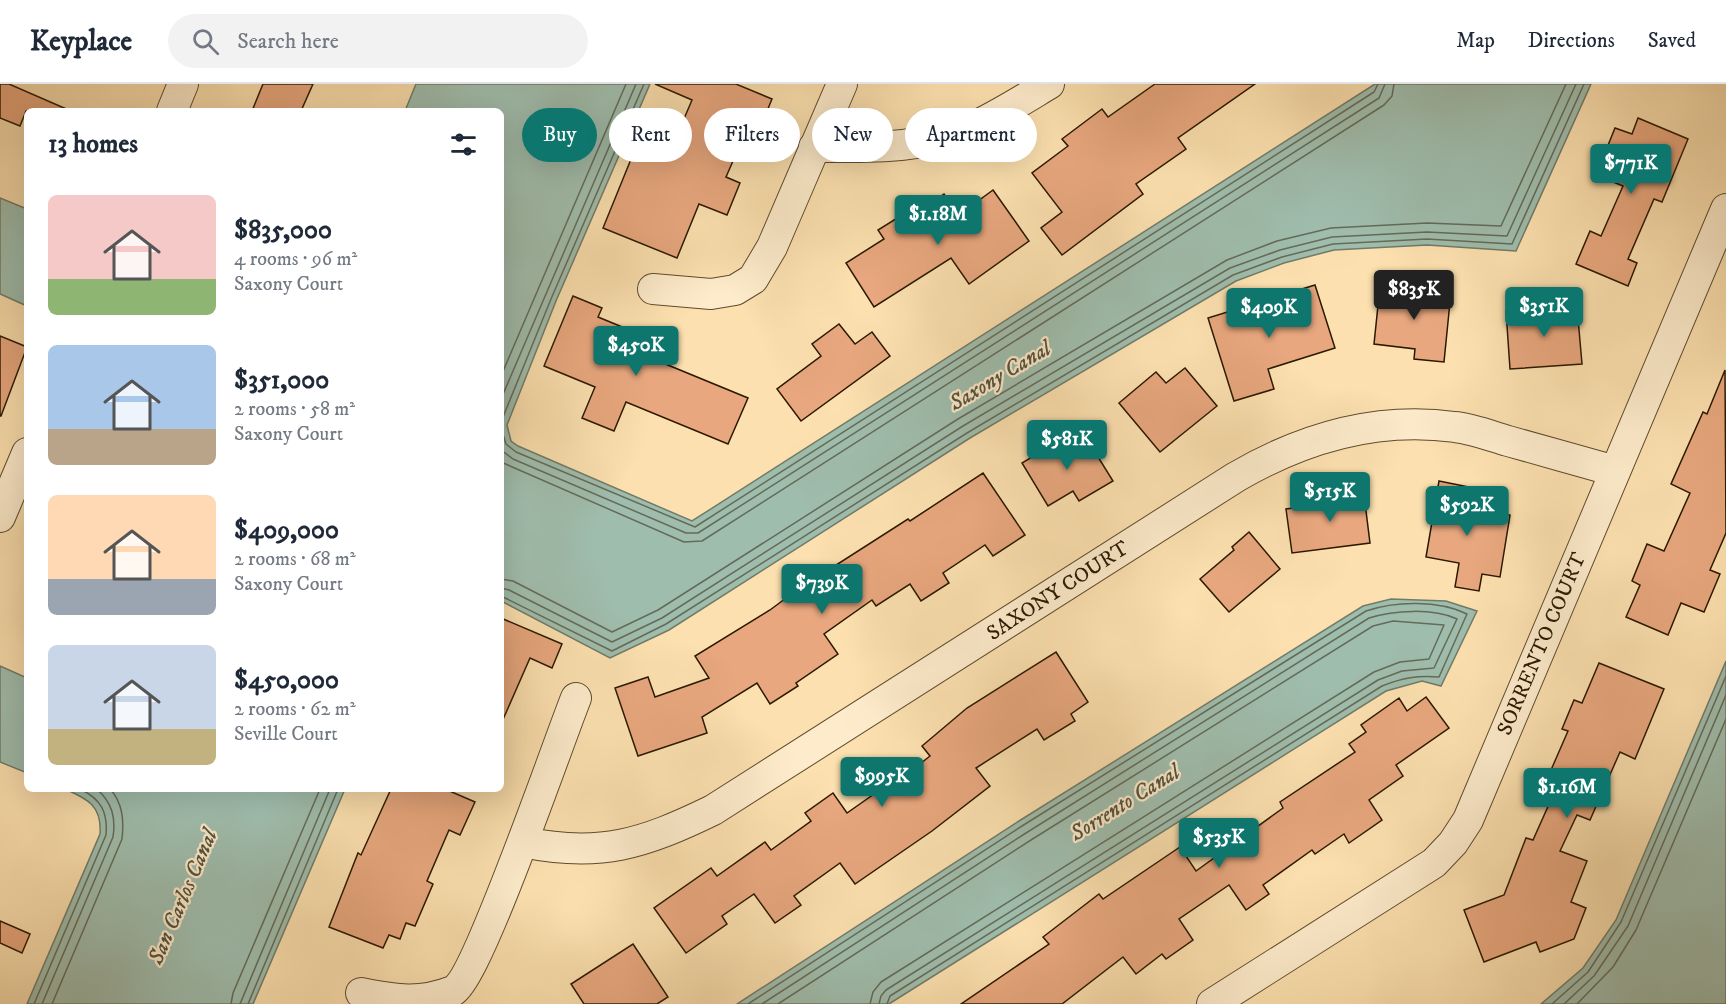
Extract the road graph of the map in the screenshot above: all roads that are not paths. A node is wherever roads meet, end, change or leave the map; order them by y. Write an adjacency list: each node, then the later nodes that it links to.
1 (842, 84): 3 (street)
2 (1049, 84): 4 (street)
3 (831, 108)
4 (893, 146)
5 (812, 152): 7 (street)
6 (1726, 209): 9 (street, SORRENTO COURT)
7 (654, 289)
8 (24, 457): 10 (street)
9 (1615, 471): 13 (street, SAXONY COURT); 15 (street, SORRENTO COURT)
10 (7, 481): 11 (street)
11 (0, 517)
12 (576, 698): 13 (street)
13 (522, 842): 14 (street)
14 (361, 993)
15 (1212, 1004)

